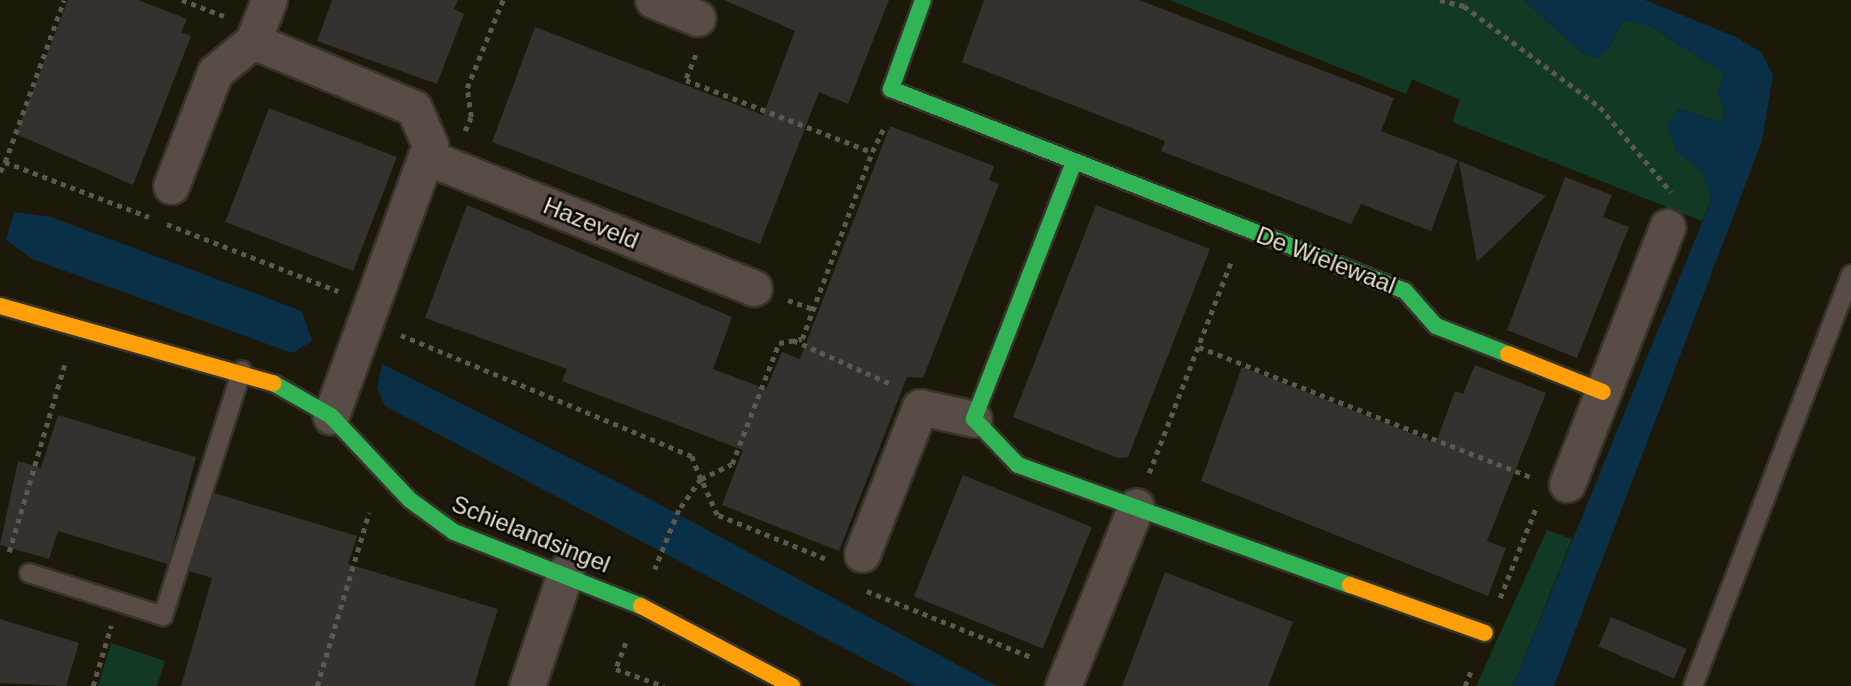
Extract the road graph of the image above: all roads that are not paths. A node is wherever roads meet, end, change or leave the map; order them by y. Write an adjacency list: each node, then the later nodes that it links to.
1 (269, 0): 5 (street)
2 (653, 0): 4 (street)
3 (923, 0): 7 (street, De Wielewaal)
4 (697, 18)
5 (253, 41): 6 (street); 8 (street)
6 (439, 162): 11 (street, Hazeveld); 15 (street)
7 (1074, 162): 14 (street, De Wielewaal); 16 (street)
8 (171, 186)
9 (1667, 227): 14 (street)
10 (1851, 274): 26 (lane)
11 (754, 288)
12 (0, 306): 13 (street, Schielandsingel)
13 (242, 370): 15 (street, Schielandsingel); 21 (lane)
14 (1603, 393): 17 (street)
15 (331, 416): 20 (street, Schielandsingel)
16 (974, 419): 18 (street); 19 (street)
17 (1560, 487)
18 (1136, 506): 22 (street); 23 (street)
19 (852, 560)
20 (566, 572): 24 (street); 25 (street, Schielandsingel)
21 (29, 573)
22 (1485, 633)
23 (1063, 685)
24 (527, 686)
25 (792, 686)
26 (1693, 686)

